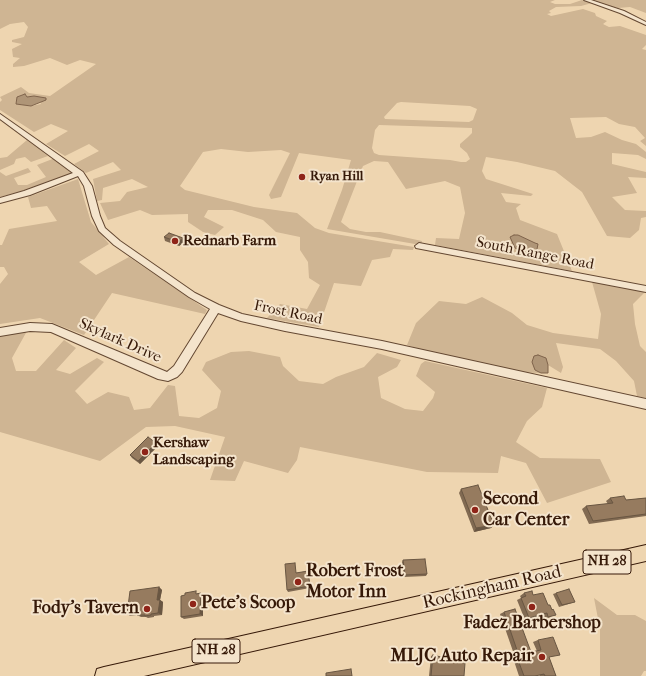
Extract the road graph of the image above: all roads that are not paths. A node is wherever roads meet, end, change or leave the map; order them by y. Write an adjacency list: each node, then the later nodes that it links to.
1 (586, 0): 2 (street)
2 (646, 24)
3 (0, 116): 4 (street, Frost Road)
4 (78, 173): 5 (street); 8 (street, Frost Road)
5 (0, 201)
6 (419, 246): 7 (street, South Range Road)
7 (646, 289)
8 (216, 308): 9 (street, Skylark Drive); 10 (street, Frost Road)
9 (0, 332)
10 (646, 404)
11 (646, 553): 12 (main road, Rockingham Road / NH 28)
12 (104, 676)

